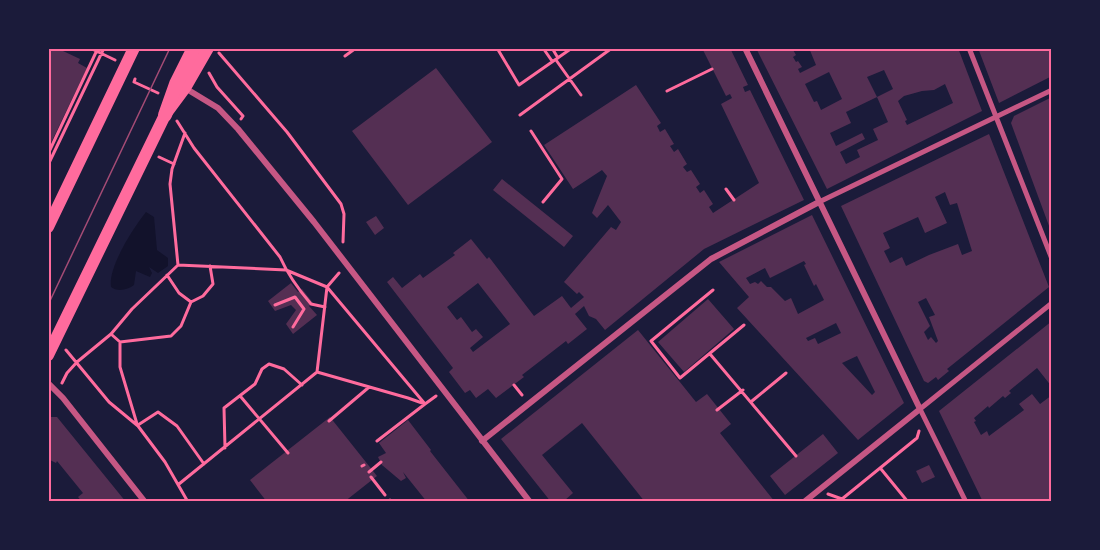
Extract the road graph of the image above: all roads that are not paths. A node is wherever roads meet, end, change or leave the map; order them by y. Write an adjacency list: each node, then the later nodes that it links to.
1 (134, 48): 11 (main road)
2 (194, 48): 8 (main road)
3 (208, 48): 6 (main road)
4 (745, 48): 10 (street)
5 (969, 48): 9 (street)
6 (185, 88): 8 (main road); 17 (street)
7 (1052, 90): 9 (street)
8 (165, 115): 14 (main road)
9 (996, 117): 10 (street); 12 (street)
10 (819, 202): 16 (street); 17 (street)
11 (48, 228)
12 (1052, 259)
13 (1052, 303): 16 (street)
14 (48, 355)
15 (48, 383): 18 (street)
16 (920, 409): 20 (street); 21 (street)
17 (482, 441): 19 (street)
18 (145, 502)
19 (530, 502)
20 (804, 502)
21 (966, 502)

